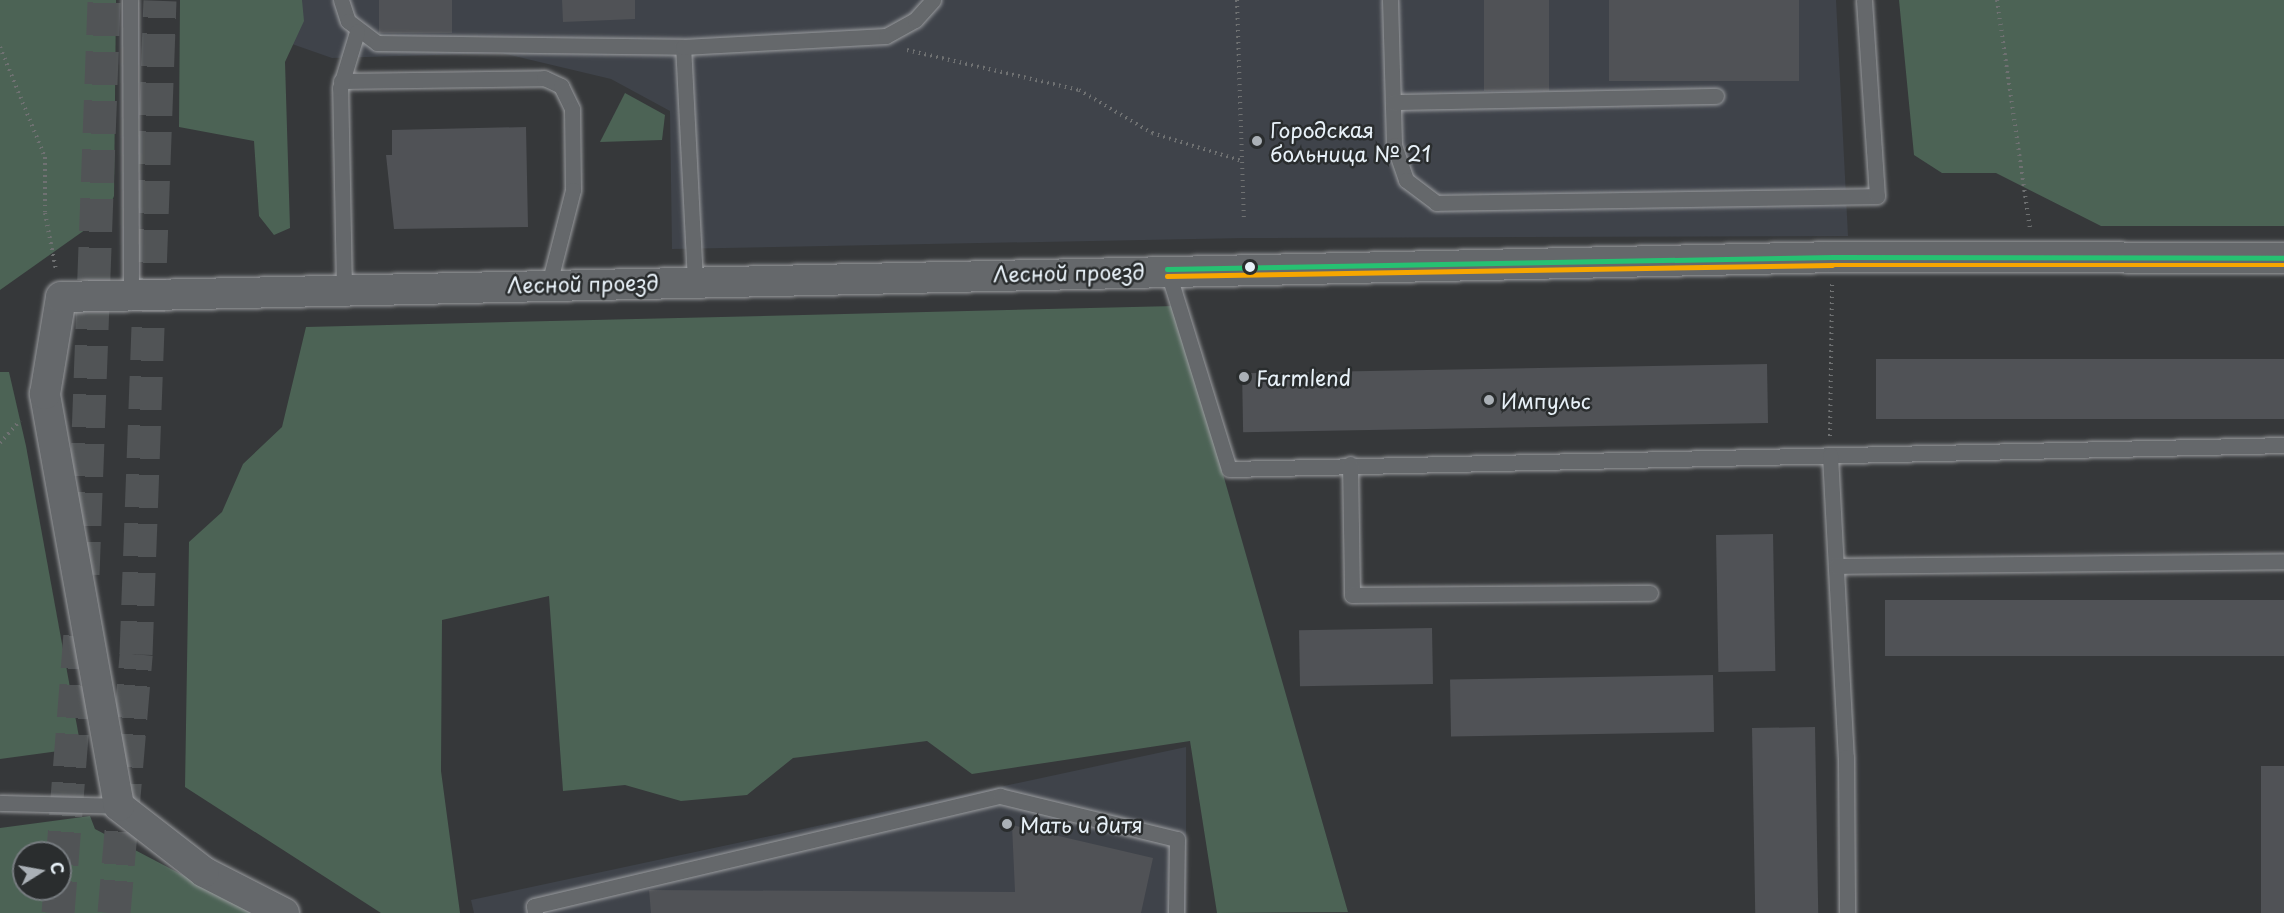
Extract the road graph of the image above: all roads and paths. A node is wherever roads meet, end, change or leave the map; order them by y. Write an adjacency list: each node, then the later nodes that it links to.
1 (130, 0): 24 (lane)
2 (340, 0): 8 (lane)
3 (933, 0): 9 (lane)
4 (1237, 0): 15 (path)
5 (1390, 0): 14 (lane)
6 (1864, 0): 14 (lane)
7 (1997, 0): 18 (path)
8 (357, 32): 11 (lane); 12 (lane)
9 (886, 36): 11 (lane); 15 (path)
10 (0, 47): 25 (path)
11 (683, 47): 21 (lane)
12 (341, 81): 22 (lane); 23 (lane)
13 (1716, 96): 14 (lane)
14 (1393, 102)
15 (1242, 161): 16 (path)
16 (1244, 219)
17 (1832, 257): 18 (street, Лесной проезд); 20 (street, Лесной проезд); 27 (path)
18 (2034, 257): 19 (street, Лесной проезд)
19 (2284, 258)
20 (1167, 269): 21 (street, Лесной проезд); 28 (lane)
21 (695, 281): 22 (street, Лесной проезд)
22 (549, 284): 23 (street, Лесной проезд)
23 (344, 290): 24 (street, Лесной проезд)
24 (131, 295): 25 (street, Лесной проезд)
25 (61, 297): 33 (street)
26 (2284, 445): 27 (lane)
27 (1830, 455): 28 (lane); 30 (lane)
28 (1350, 464): 31 (lane)
29 (2284, 561): 30 (lane)
30 (1836, 566): 37 (lane)
31 (1650, 593)
32 (0, 803): 33 (lane)
33 (119, 806): 34 (street)
34 (284, 913)
35 (535, 913): 36 (lane)
36 (1176, 913)
37 (1847, 913)

